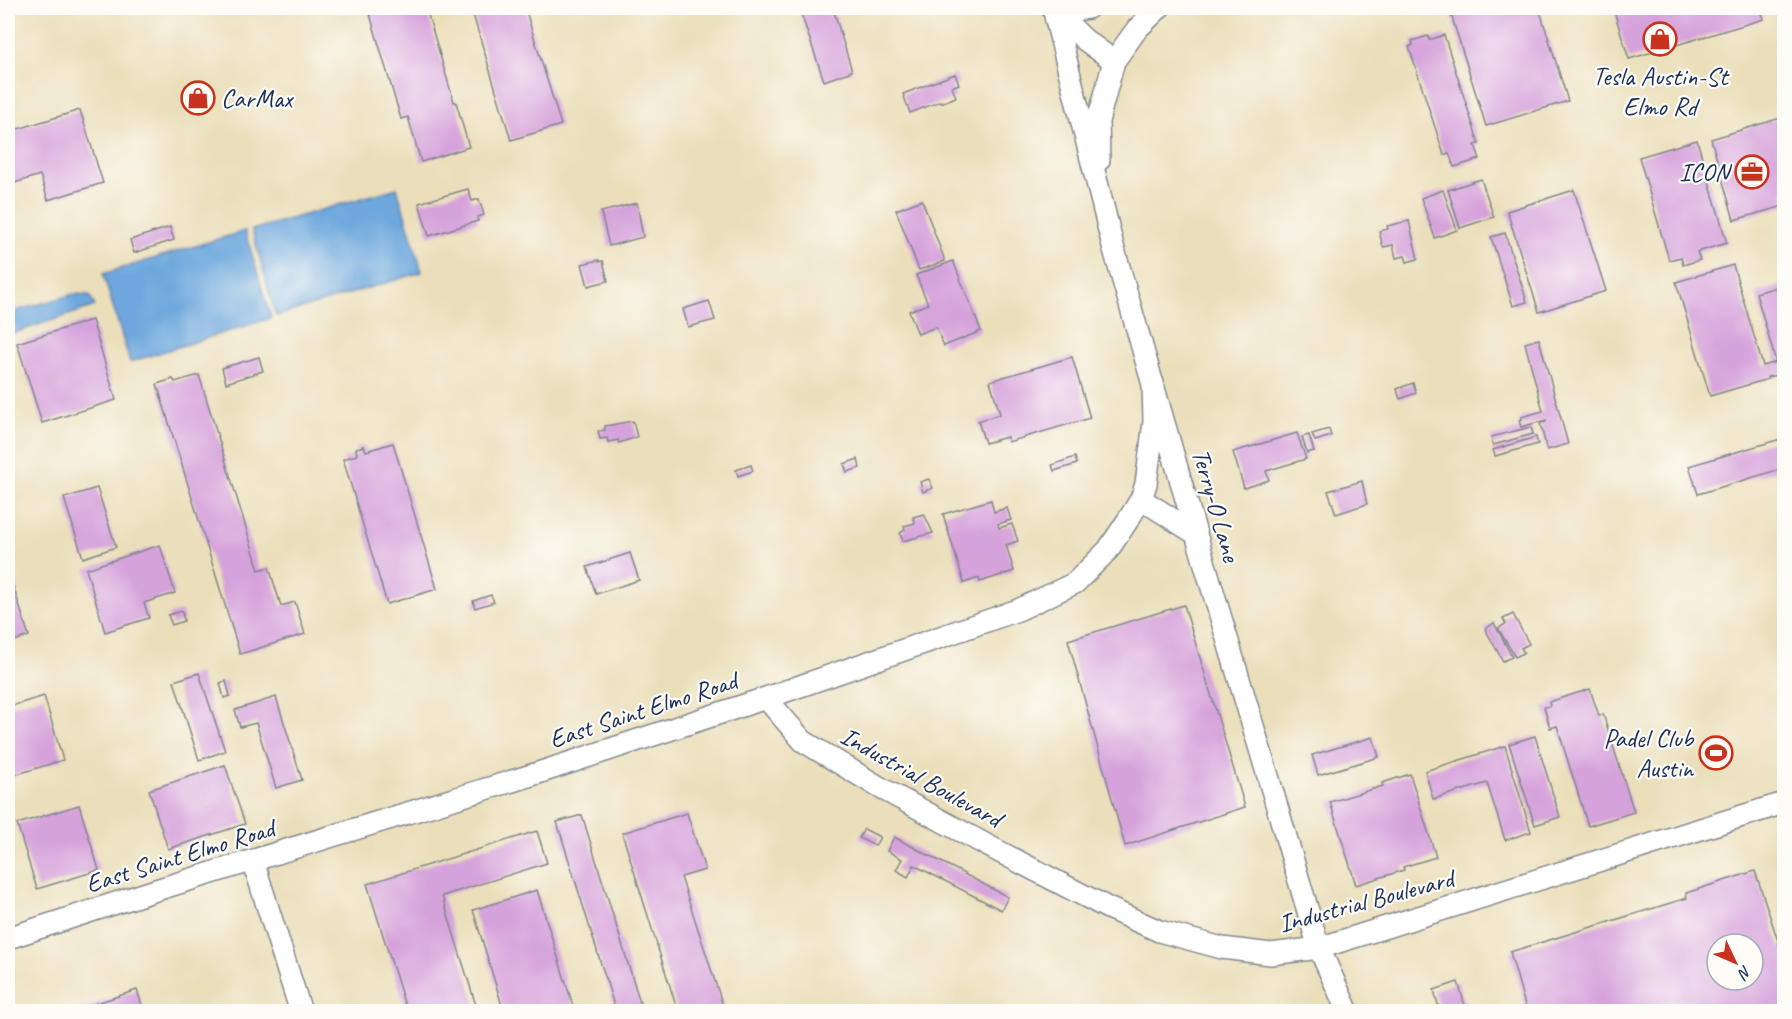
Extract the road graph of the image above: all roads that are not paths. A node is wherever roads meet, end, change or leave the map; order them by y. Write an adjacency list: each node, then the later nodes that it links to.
1 (1088, 8): 3 (street)
2 (1158, 8): 4 (street)
3 (1053, 9): 4 (street); 5 (street, Terry-O Lane)
4 (1114, 61): 5 (street)
5 (1099, 192): 6 (street, Terry-O Lane)
6 (1153, 382): 7 (street, East Saint Elmo Road); 8 (street, Terry-O Lane)
7 (1141, 499): 8 (street); 9 (street, East Saint Elmo Road)
8 (1196, 534): 13 (street, Terry-O Lane)
9 (766, 698): 11 (street, East Saint Elmo Road); 13 (street, Industrial Boulevard)
10 (1785, 803): 13 (street, Industrial Boulevard)
11 (253, 861): 12 (street, East Saint Elmo Road); 14 (street)
12 (8, 938)
13 (1319, 948): 15 (street, Terry-O Lane)
14 (301, 1011)
15 (1348, 1011)

